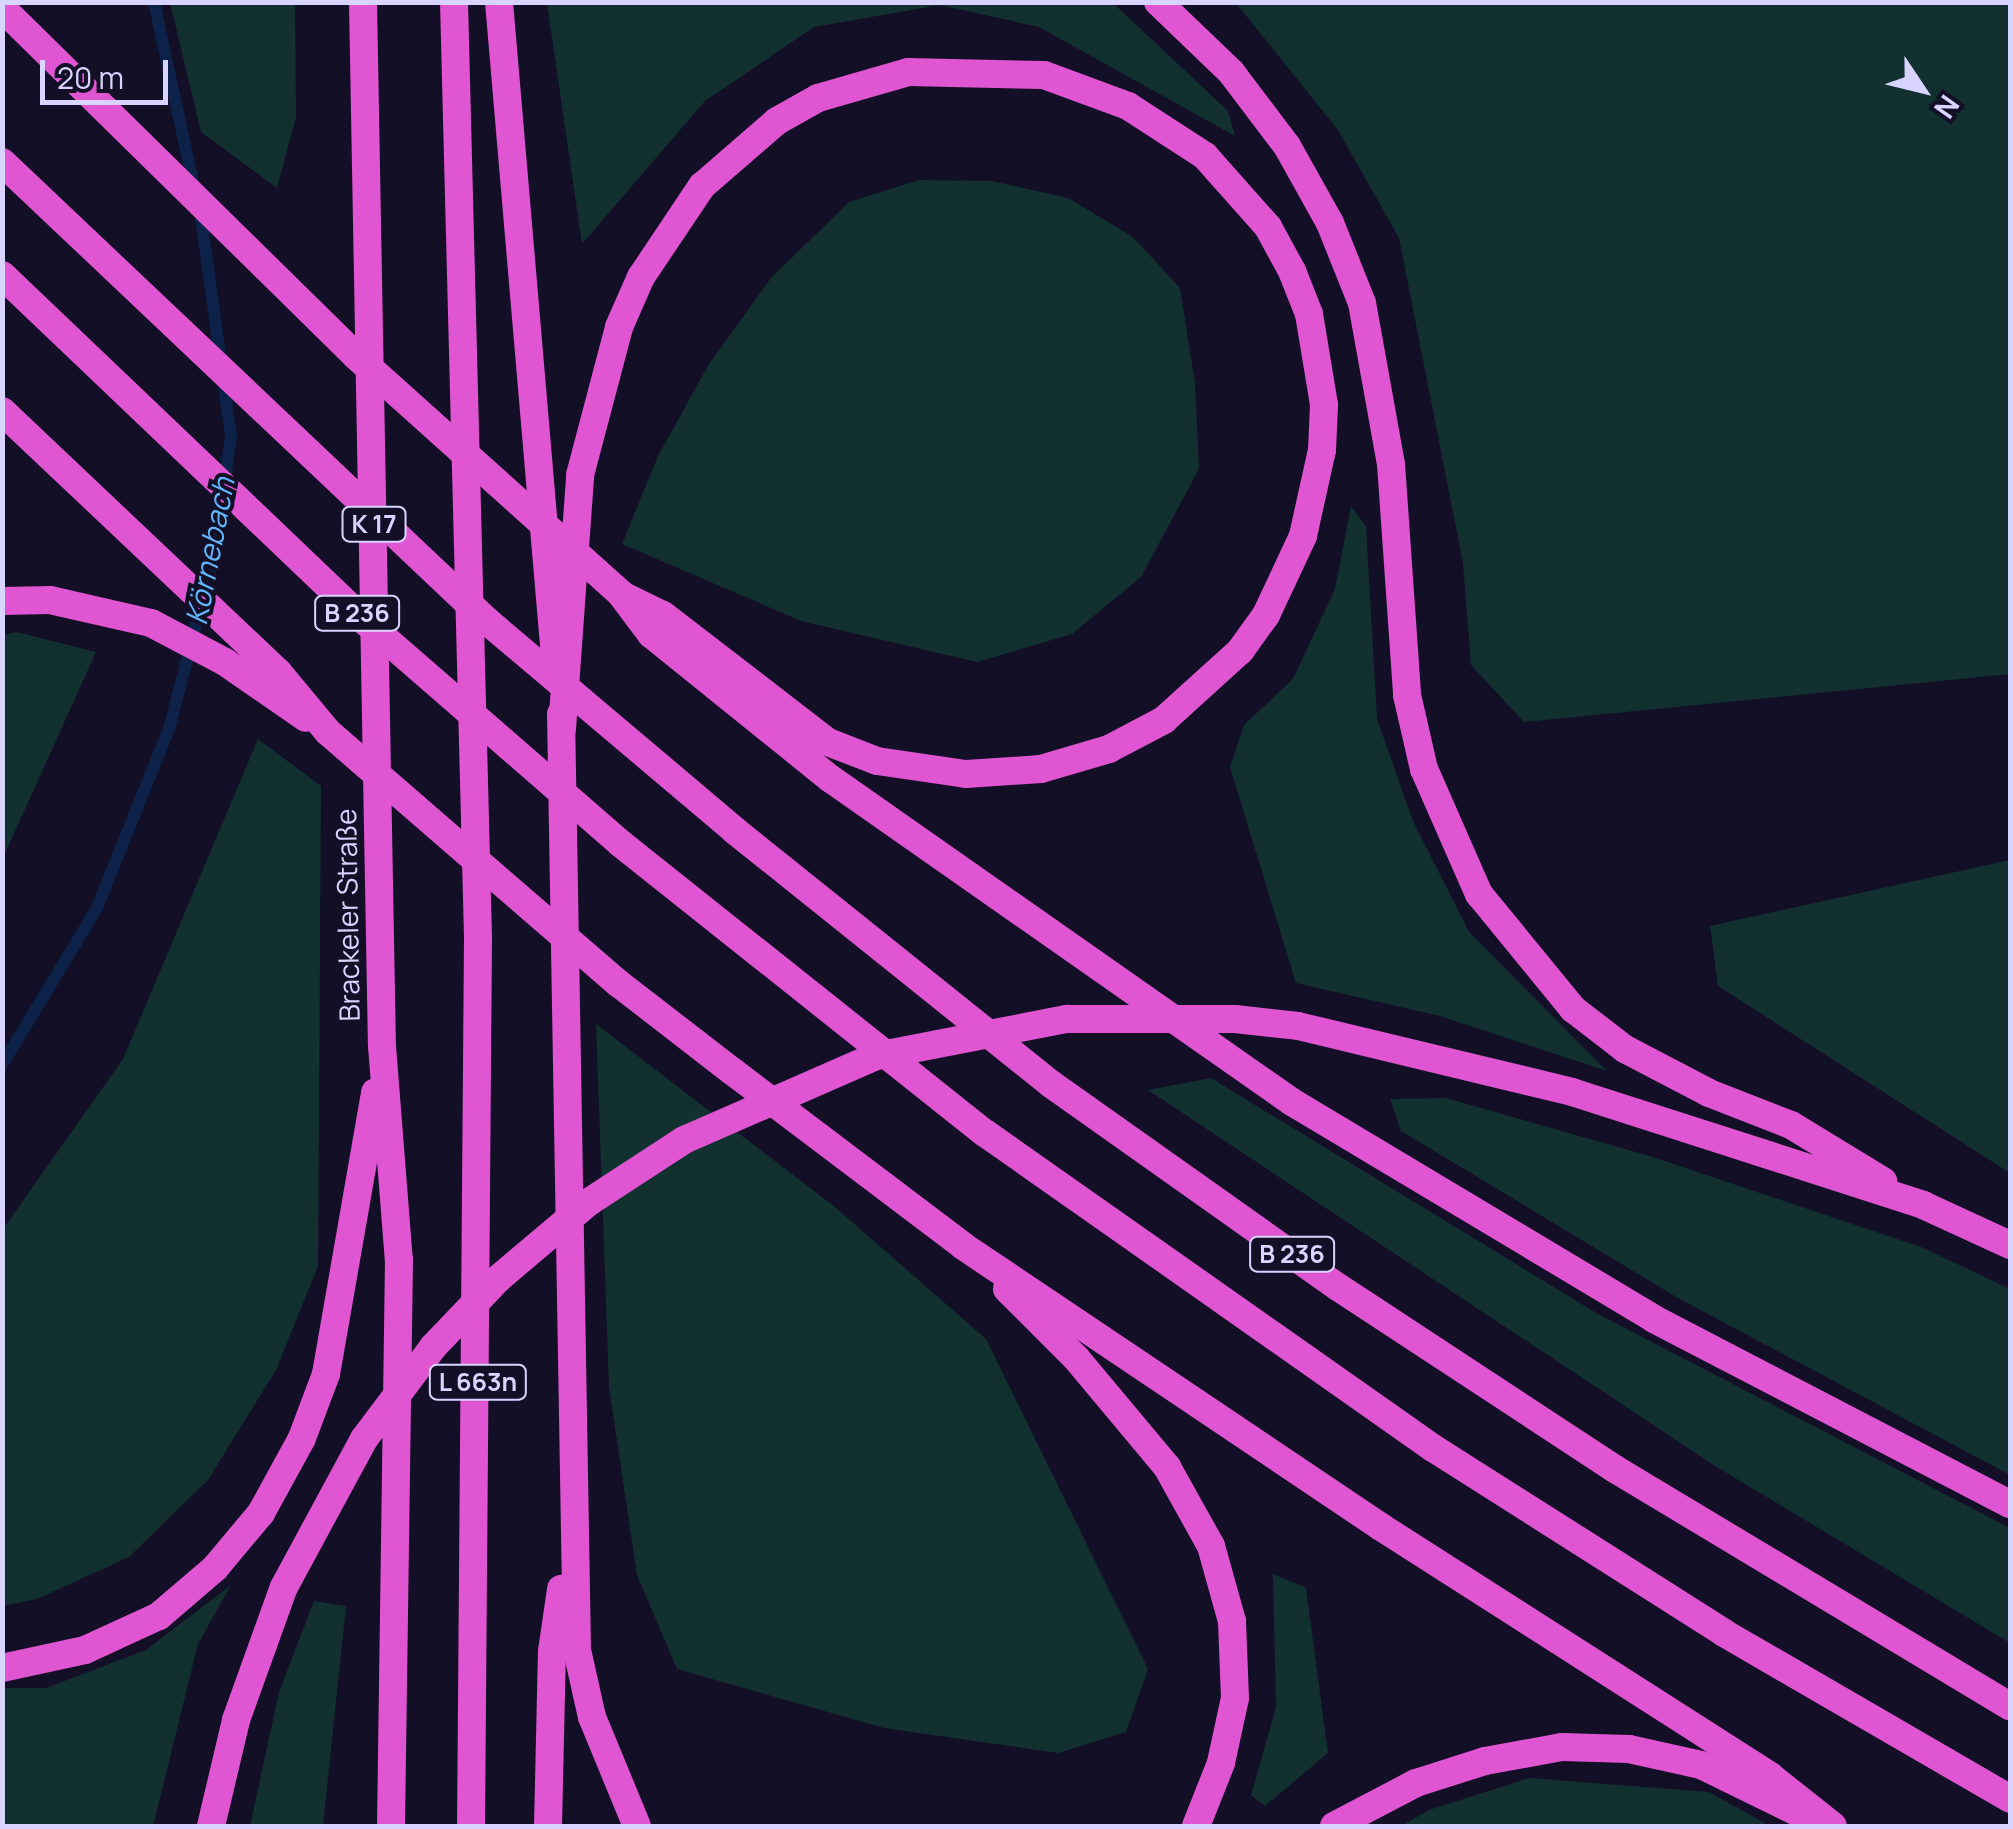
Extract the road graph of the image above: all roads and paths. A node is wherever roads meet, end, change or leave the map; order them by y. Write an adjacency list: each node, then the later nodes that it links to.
1 (363, 2): 13 (highway, Brackeler Straße / K 17)
2 (454, 2): 24 (highway, L 663n)
3 (499, 2): 11 (highway)
4 (1158, 2): 14 (highway)
5 (2, 8): 9 (highway)
6 (2, 162): 20 (highway, B 236)
7 (2, 275): 21 (highway, B 236)
8 (2, 410): 12 (highway)
9 (621, 594): 11 (highway); 17 (highway)
10 (2, 601): 12 (highway)
11 (562, 729): 18 (highway)
12 (328, 732): 16 (highway)
13 (382, 1046): 19 (highway); 23 (highway, Brackeler Straße / L 663n)
14 (1922, 1205): 15 (highway); 22 (highway)
15 (2010, 1245)
16 (963, 1246): 27 (highway); 29 (highway)
17 (2010, 1504)
18 (570, 1524): 25 (highway); 26 (highway)
19 (2, 1668)
20 (2010, 1706)
21 (2010, 1799)
22 (211, 1826)
23 (391, 1826)
24 (471, 1826)
25 (548, 1826)
26 (637, 1826)
27 (1196, 1826)
28 (1334, 1826): 29 (highway)
29 (1830, 1826)

